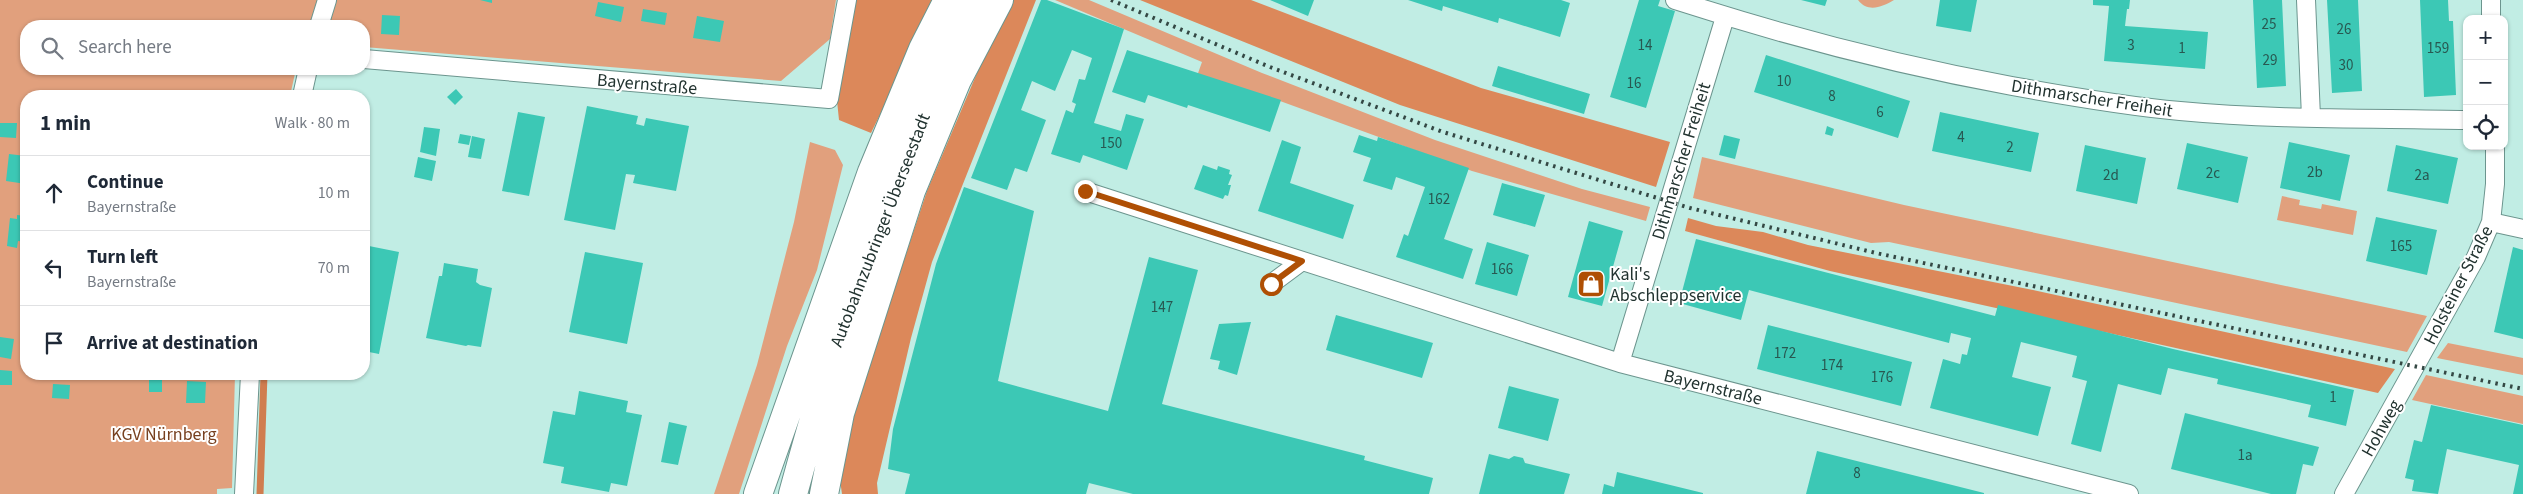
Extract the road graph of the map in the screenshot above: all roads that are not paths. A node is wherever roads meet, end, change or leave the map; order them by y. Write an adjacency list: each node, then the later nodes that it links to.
1 (327, 0): 11 (street)
2 (847, 0): 12 (street, Bayernstraße)
3 (948, 0): 28 (highway)
4 (974, 0): 29 (highway, Autobahnzubringer Überseestadt)
5 (999, 0): 26 (highway)
6 (1675, 0): 10 (street, Dithmarscher Freiheit)
7 (2306, 0): 15 (street)
8 (2491, 0): 9 (street)
9 (2491, 15)
10 (1725, 17): 15 (street, Dithmarscher Freiheit); 24 (street, Dithmarscher Freiheit)
11 (321, 20)
12 (370, 60)
13 (307, 75): 14 (street)
14 (303, 90)
15 (2311, 117): 16 (street, Dithmarscher Freiheit)
16 (2463, 120)
17 (2494, 150): 19 (street, Holsteiner Straße)
18 (1085, 191): 21 (street, Bayernstraße)
19 (2491, 222): 20 (street); 23 (street, Holsteiner Straße)
20 (2523, 228)
21 (1302, 261): 22 (street); 24 (street, Bayernstraße)
22 (1271, 284)
23 (2418, 362): 31 (street, Hohweg)
24 (1620, 363): 30 (street, Bayernstraße)
25 (250, 380): 27 (street)
26 (826, 491)
27 (244, 494)
28 (758, 494)
29 (793, 494)
30 (2129, 494)
31 (2344, 494)

